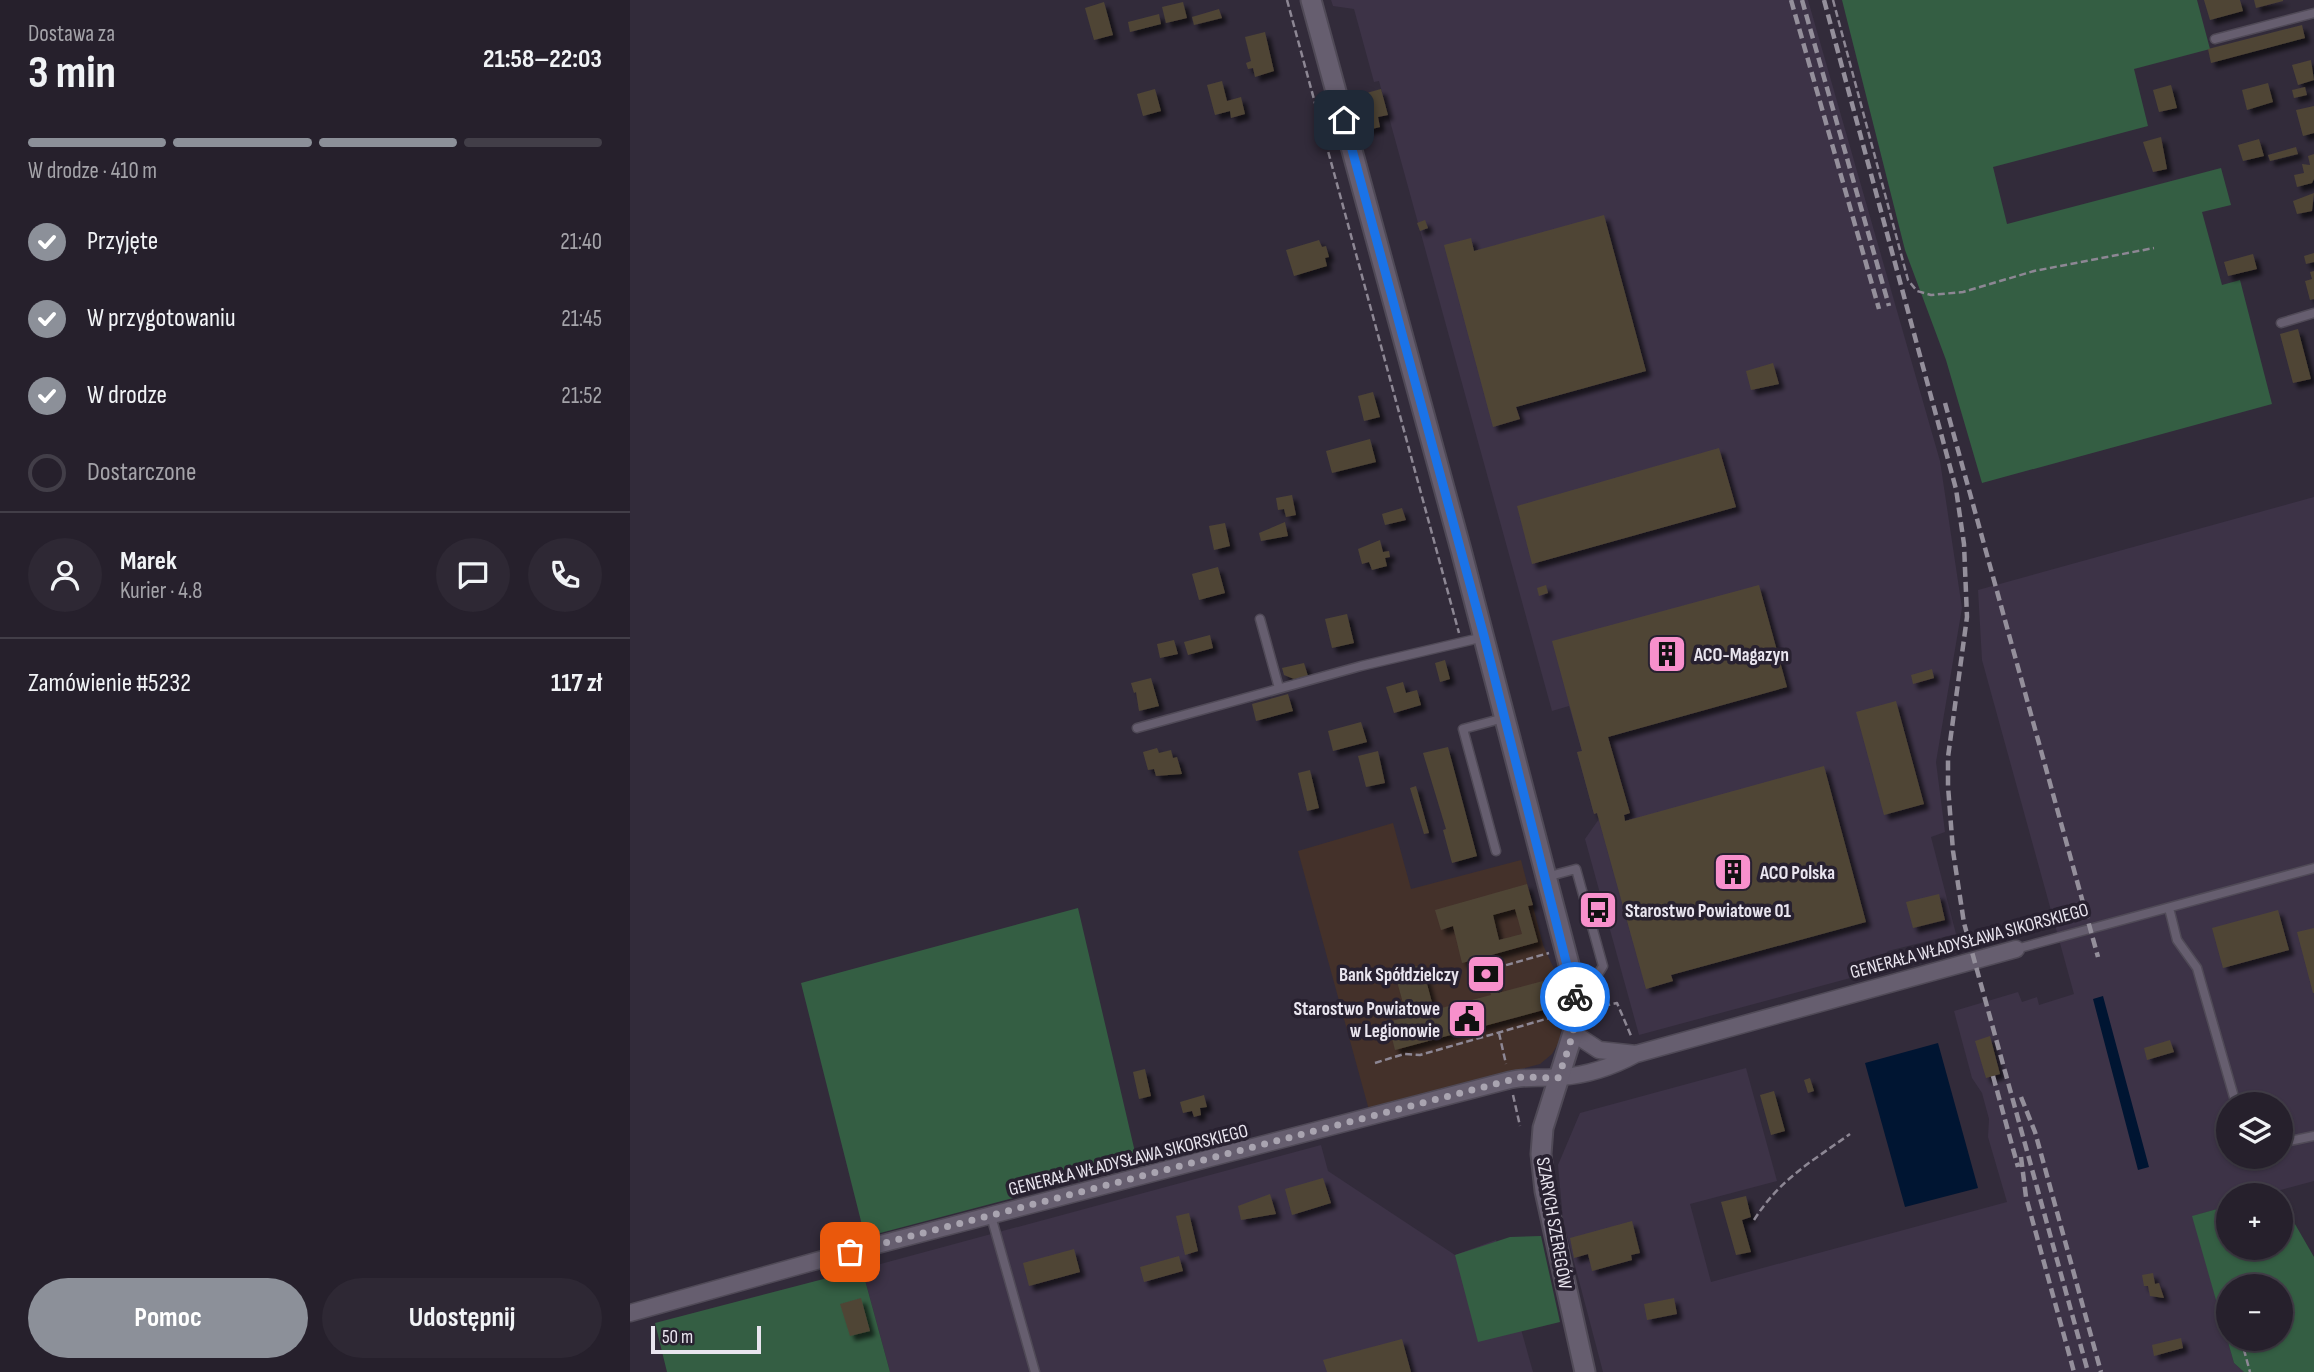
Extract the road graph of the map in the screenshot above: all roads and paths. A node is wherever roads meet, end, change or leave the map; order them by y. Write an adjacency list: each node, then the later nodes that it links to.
1 (1287, 0): 11 (path)
2 (1311, 0): 10 (street, SZARYCH SZEREGÓW)
3 (1833, 0): 6 (path)
4 (2314, 13): 5 (lane)
5 (2215, 39)
6 (2154, 248)
7 (2314, 313): 8 (lane)
8 (2281, 323)
9 (1260, 619): 12 (lane)
10 (1484, 636): 11 (lane); 13 (street, SZARYCH SZEREGÓW)
11 (1461, 642): 12 (lane)
12 (1279, 688): 14 (lane)
13 (1504, 718): 15 (lane); 17 (street, SZARYCH SZEREGÓW)
14 (1138, 728)
15 (1496, 851)
16 (2314, 868): 18 (lane, GENERAŁA WŁADYSŁAWA SIKORSKIEGO)
17 (1546, 877): 24 (street, SZARYCH SZEREGÓW); 24 (lane)
18 (2169, 908): 20 (lane, GENERAŁA WŁADYSŁAWA SIKORSKIEGO); 31 (lane)
19 (1546, 947): 21 (path)
20 (2016, 949): 26 (street, GENERAŁA WŁADYSŁAWA SIKORSKIEGO)
21 (1549, 953): 22 (path); 23 (path)
22 (1553, 961)
23 (1496, 968)
24 (1576, 1008): 25 (street, SZARYCH SZEREGÓW); 26 (path); 28 (path)
25 (1573, 1033): 27 (street, GENERAŁA WŁADYSŁAWA SIKORSKIEGO); 30 (street, SZARYCH SZEREGÓW)
26 (1637, 1047): 27 (street, GENERAŁA WŁADYSŁAWA SIKORSKIEGO); 29 (street, GENERAŁA WŁADYSŁAWA SIKORSKIEGO)
27 (1595, 1049): 29 (lane)
28 (1375, 1063)
29 (1595, 1072): 30 (street, GENERAŁA WŁADYSŁAWA SIKORSKIEGO)
30 (1558, 1078): 35 (street, GENERAŁA WŁADYSŁAWA SIKORSKIEGO); 40 (street, SZARYCH SZEREGÓW)
31 (2233, 1092)
32 (1850, 1134): 36 (path)
33 (2314, 1136): 34 (lane)
34 (2293, 1140)
35 (991, 1216): 37 (street, GENERAŁA WŁADYSŁAWA SIKORSKIEGO); 39 (lane)
36 (1754, 1220)
37 (630, 1313)
38 (2244, 1351): 41 (path)
39 (1035, 1372)
40 (1585, 1372)
41 (2250, 1372)

